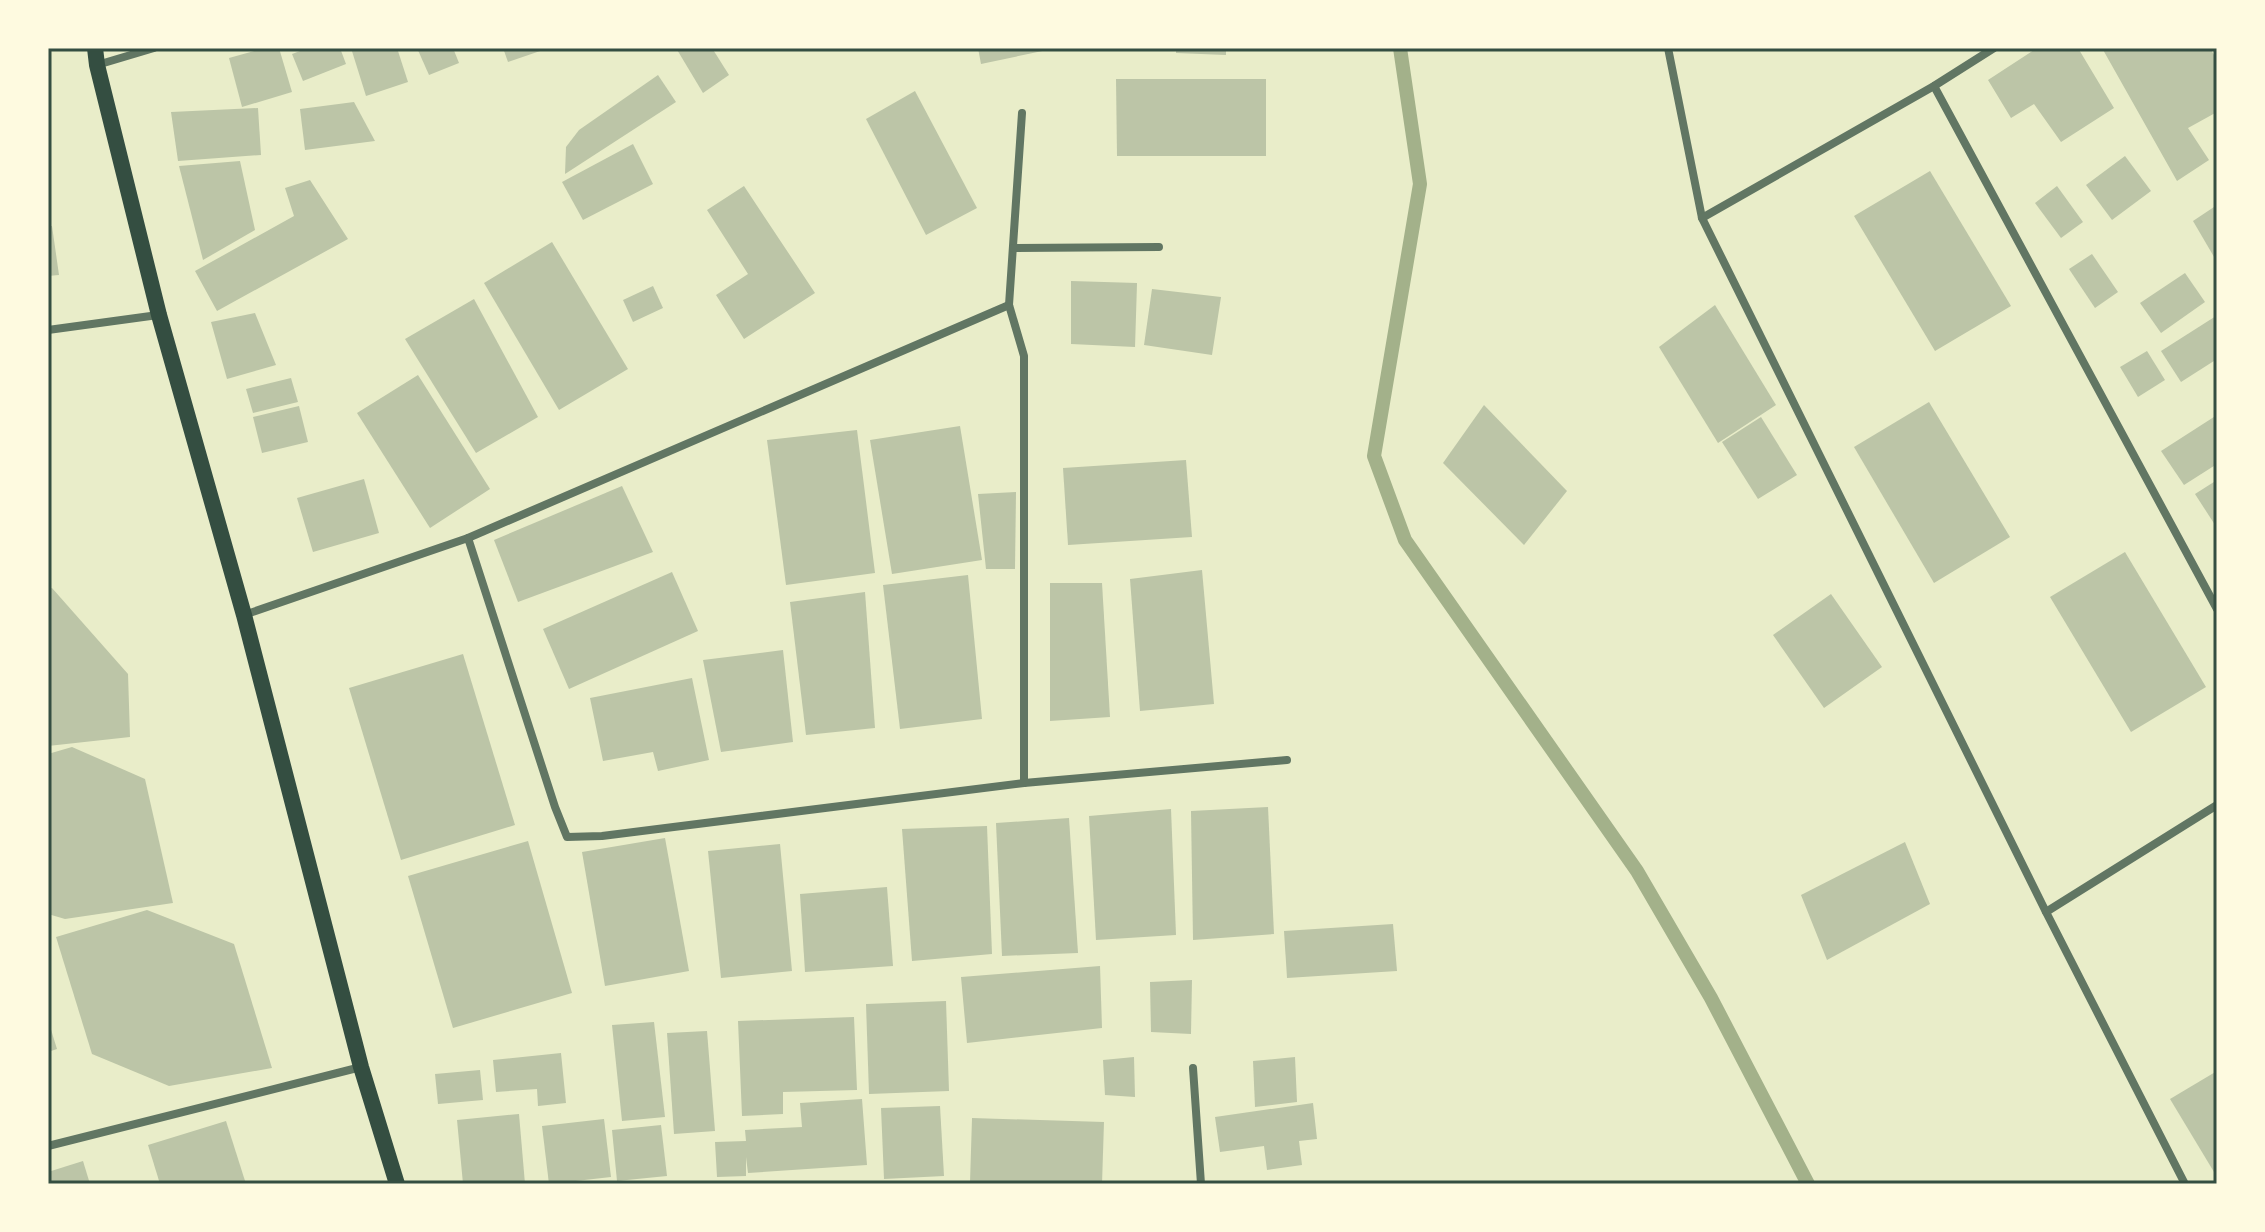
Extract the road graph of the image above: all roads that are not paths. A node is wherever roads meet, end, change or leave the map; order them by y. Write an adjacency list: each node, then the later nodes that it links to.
1 (154, 48): 4 (street)
2 (1668, 48): 7 (street)
3 (1994, 48): 5 (street)
4 (96, 56): 11 (main road)
5 (1934, 86): 7 (street); 14 (street)
6 (1022, 113): 9 (street)
7 (1702, 218): 19 (street)
8 (1159, 247): 9 (street)
9 (1013, 248): 10 (street)
10 (1009, 305): 13 (street); 17 (street)
11 (159, 315): 12 (street); 15 (main road)
12 (48, 330)
13 (468, 538): 15 (street); 17 (street)
14 (2217, 609)
15 (244, 615): 20 (main road)
16 (1287, 760): 17 (street)
17 (1024, 783)
18 (2217, 805): 19 (street)
19 (2046, 912): 25 (street)
20 (361, 1067): 22 (street); 23 (main road)
21 (1193, 1068): 24 (street)
22 (48, 1146)
23 (397, 1184)
24 (1201, 1184)
25 (2185, 1184)

